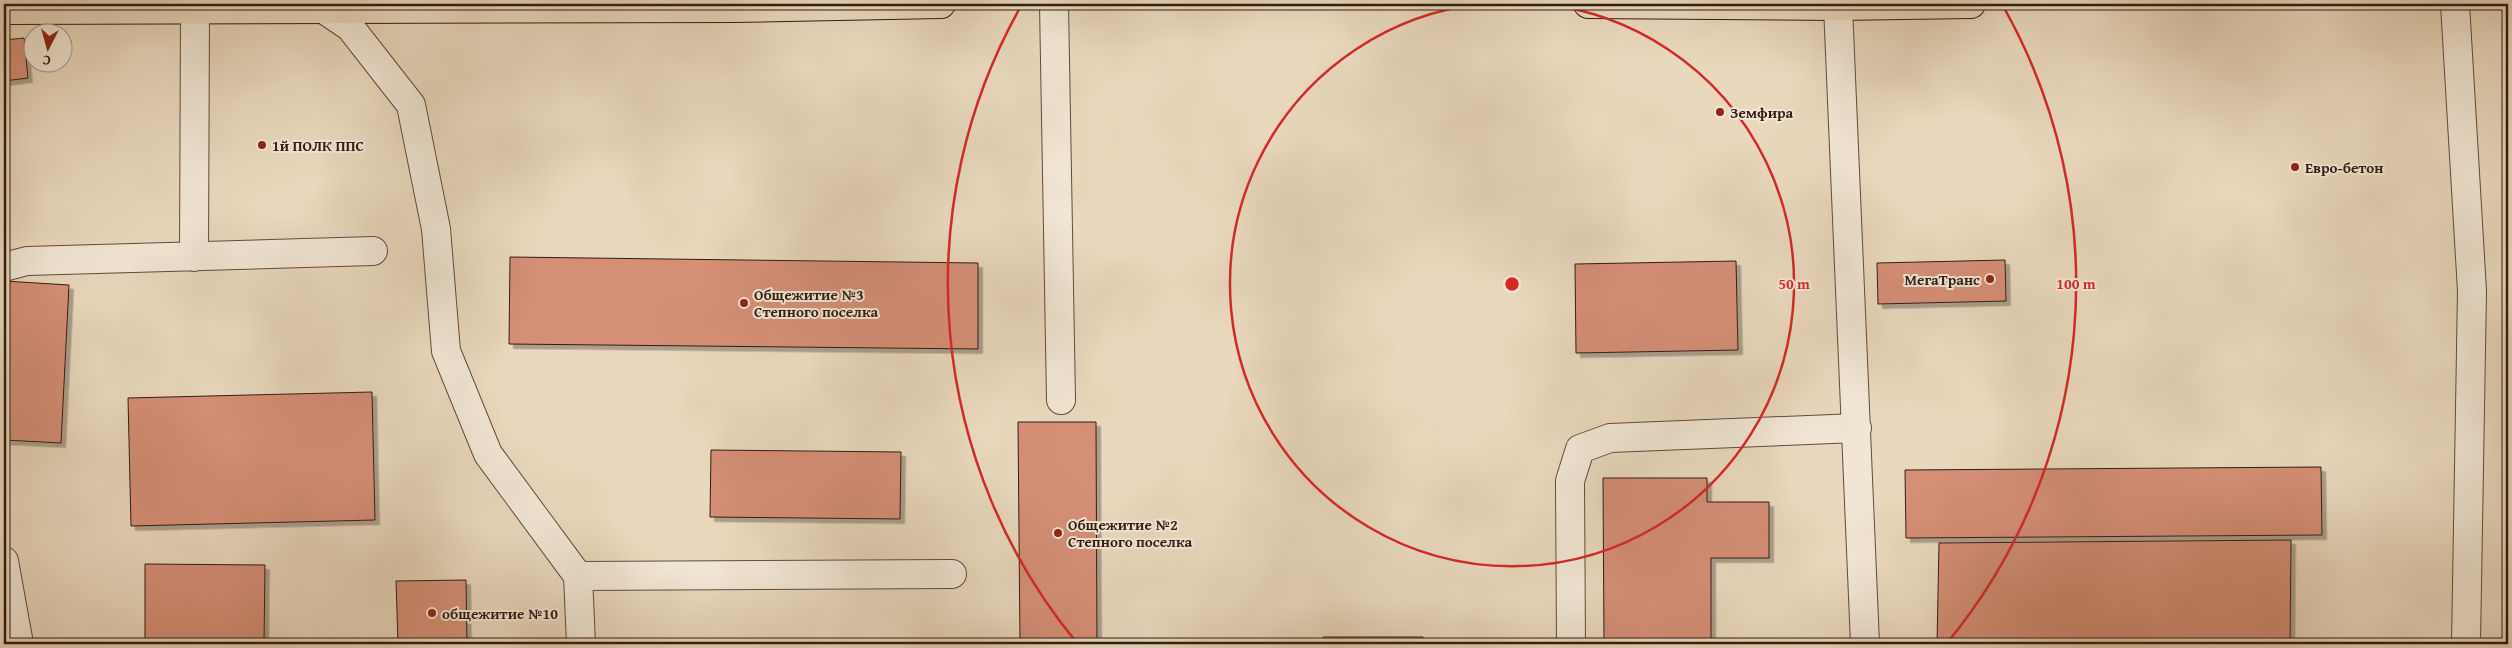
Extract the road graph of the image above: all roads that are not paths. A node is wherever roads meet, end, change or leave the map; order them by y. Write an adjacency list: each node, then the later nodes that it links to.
1 (941, 4): 7 (main road)
2 (1054, 4): 15 (lane)
3 (1588, 4): 8 (main road)
4 (1881, 4): 5 (main road); 8 (main road)
5 (1971, 4)
6 (2455, 4): 24 (lane)
7 (736, 6): 9 (main road)
8 (1838, 6): 16 (lane)
9 (322, 8): 11 (main road); 19 (lane)
10 (4, 10): 11 (main road)
11 (195, 10): 13 (lane)
12 (373, 251): 13 (lane)
13 (194, 257): 14 (lane)
14 (4, 266)
15 (1062, 400)
16 (1857, 428): 22 (lane); 23 (lane)
17 (4, 561): 20 (lane)
18 (952, 574): 19 (lane)
19 (578, 576): 21 (lane)
20 (19, 644)
21 (581, 644)
22 (1571, 644)
23 (1865, 644)
24 (2466, 644)

